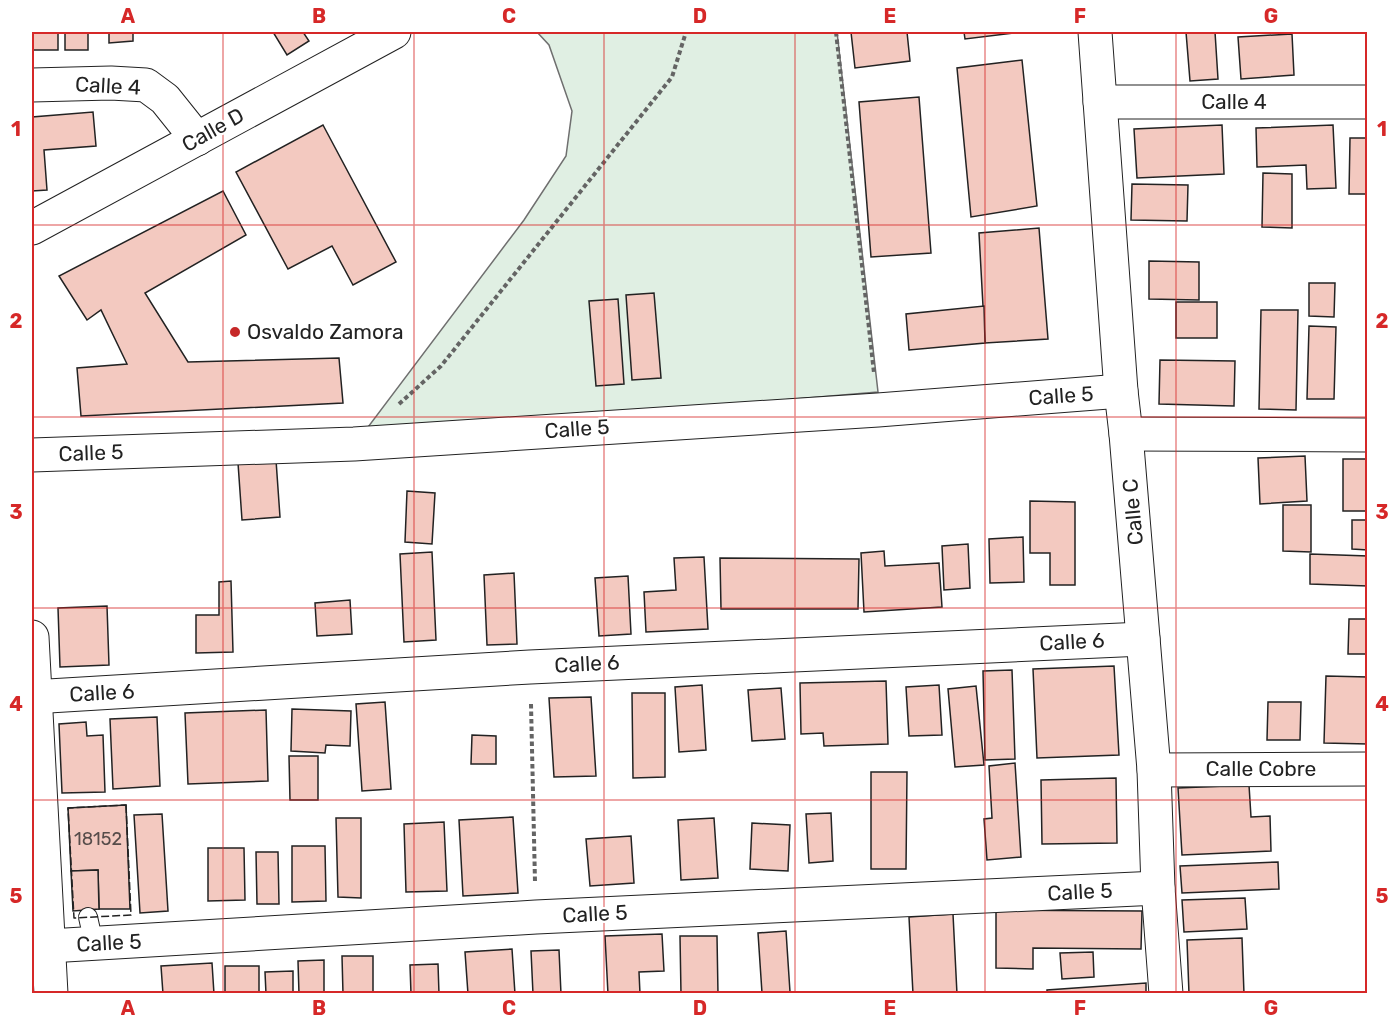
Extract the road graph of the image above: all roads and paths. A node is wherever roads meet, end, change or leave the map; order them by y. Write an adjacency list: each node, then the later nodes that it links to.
1 (394, 32): 8 (street, Calle D)
2 (686, 32): 11 (path)
3 (836, 32): 12 (path)
4 (1095, 32): 6 (street, Calle C)
5 (32, 85): 8 (street, Calle 4)
6 (1100, 102): 7 (street, Calle 4); 10 (street, Calle C)
7 (1368, 102)
8 (197, 139): 9 (street, Calle D)
9 (32, 228)
10 (1121, 391): 12 (street, Calle 5); 13 (street, Calle C)
11 (398, 405)
12 (878, 410): 15 (street, Calle 5)
13 (1126, 434): 14 (street); 17 (street, Calle C)
14 (1368, 435)
15 (32, 455)
16 (32, 637): 19 (street)
17 (1143, 639): 18 (street, Calle 6); 21 (street, Calle C)
18 (530, 667): 19 (street, Calle 6); 23 (path)
19 (33, 697): 24 (street)
20 (1368, 769): 21 (street, Calle Cobre)
21 (1154, 770): 22 (street, Calle C)
22 (1158, 888): 23 (street, Calle 5); 26 (street, Calle C)
23 (536, 917): 24 (street, Calle 5)
24 (40, 947): 25 (street)
25 (51, 993)
26 (1166, 993)

